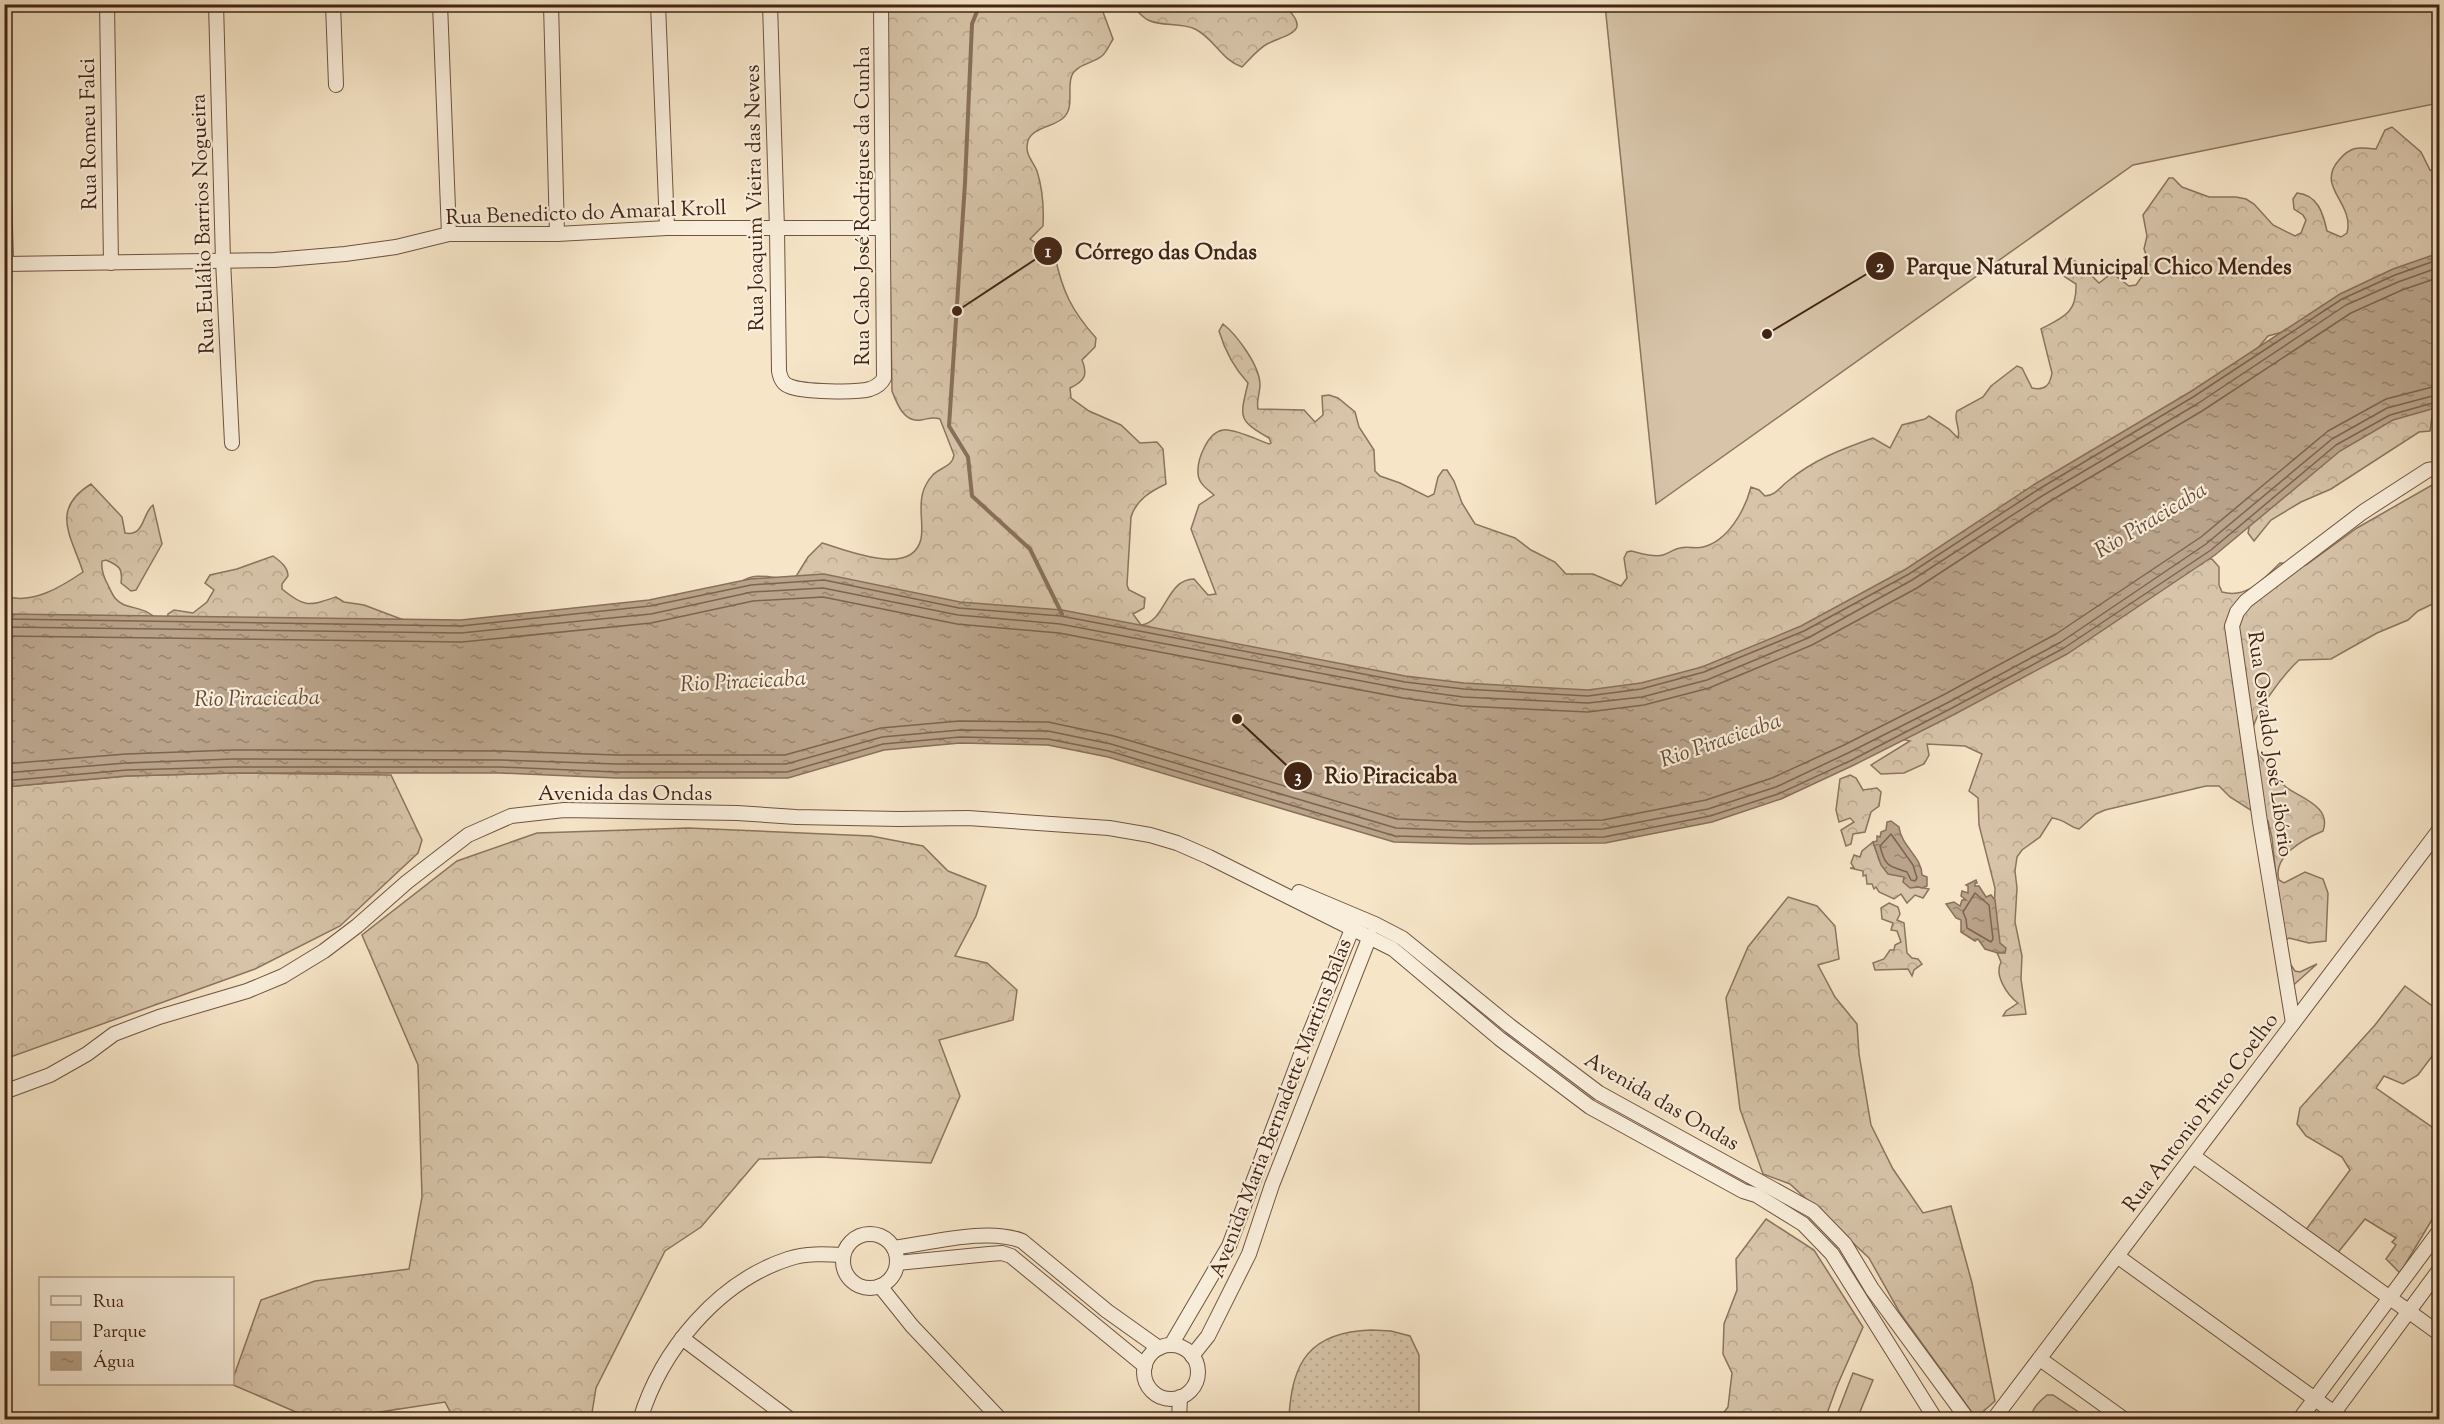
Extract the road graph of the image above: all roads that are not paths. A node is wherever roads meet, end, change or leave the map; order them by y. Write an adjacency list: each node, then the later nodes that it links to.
1 (107, 4): 17 (street, Rua Romeu Falci)
2 (216, 4): 16 (street, Rua Eulálio Barrios Nogueira)
3 (333, 4): 9 (street)
4 (440, 4): 14 (street)
5 (551, 4): 15 (street)
6 (658, 4): 11 (street)
7 (770, 4): 13 (street, Rua Joaquim Vieira das Neves)
8 (881, 4): 12 (street, Rua Cabo José Rodrigues da Cunha)
9 (336, 86)
10 (4, 188): 18 (street)
11 (667, 228): 13 (street, Rua Benedicto do Amaral Kroll); 15 (street, Rua Benedicto do Amaral Kroll)
12 (882, 228): 13 (street, Rua Benedicto do Amaral Kroll); 19 (street, Rua Cabo José Rodrigues da Cunha)
13 (777, 229): 19 (street, Rua Joaquim Vieira das Neves)
14 (449, 234): 15 (street, Rua Benedicto do Amaral Kroll); 16 (street, Rua Benedicto do Amaral Kroll)
15 (557, 234)
16 (223, 260): 17 (street, Rua Benedicto do Amaral Kroll); 20 (street, Rua Eulálio Barrios Nogueira)
17 (111, 263): 18 (street, Rua Benedicto do Amaral Kroll)
18 (5, 264)
19 (789, 386)
20 (232, 443)
21 (2439, 468): 27 (street, Rua Osvaldo José Libório)
22 (2439, 829): 23 (street, Rua Antonio Pinto Coelho)
23 (2435, 845): 27 (street, Rua Antonio Pinto Coelho)
24 (1242, 874): 25 (street, Avenida das Ondas); 28 (street, Avenida das Ondas); 58 (street, Avenida das Ondas)
25 (1353, 927): 26 (street, Avenida das Ondas); 30 (street, Avenida Maria Bernadette Martins Balas)
26 (1370, 936): 31 (street, Avenida Maria Bernadette Martins Balas); 57 (street, Avenida das Ondas)
27 (2293, 1023): 29 (street, Rua Antonio Pinto Coelho)
28 (4, 1092)
29 (2193, 1156): 37 (street, Rua Antonio Pinto Coelho); 41 (street)
30 (1255, 1176): 31 (street); 33 (street, Avenida Maria Bernadette Martins Balas)
31 (1272, 1185): 36 (street, Avenida Maria Bernadette Martins Balas)
32 (2439, 1230): 41 (street)
33 (1229, 1246): 36 (street); 45 (street, Avenida Maria Bernadette Martins Balas)
34 (894, 1248): 35 (street); 38 (street); 45 (street)
35 (843, 1254): 40 (street); 44 (street)
36 (1250, 1254): 46 (street, Avenida Maria Bernadette Martins Balas)
37 (2117, 1256): 47 (street, Rua Antonio Pinto Coelho); 50 (street)
38 (897, 1263): 40 (street); 48 (street)
39 (2439, 1269): 42 (street)
40 (880, 1286): 55 (street)
41 (2389, 1298): 42 (street); 50 (street)
42 (2408, 1312): 43 (street); 51 (street)
43 (2439, 1334)
44 (682, 1338): 53 (street); 54 (street)
45 (1165, 1347): 46 (street); 48 (street)
46 (1192, 1356): 49 (street)
47 (2040, 1359): 52 (street, Rua Antonio Pinto Coelho); 59 (street)
48 (1144, 1366): 49 (street)
49 (1180, 1397): 56 (street)
50 (2315, 1398): 51 (street); 60 (street)
51 (2335, 1417)
52 (1998, 1418)
53 (640, 1419)
54 (791, 1419)
55 (1000, 1419)
56 (1179, 1419)
57 (1936, 1419)
58 (1968, 1419)
59 (2125, 1419)
60 (2299, 1419)

